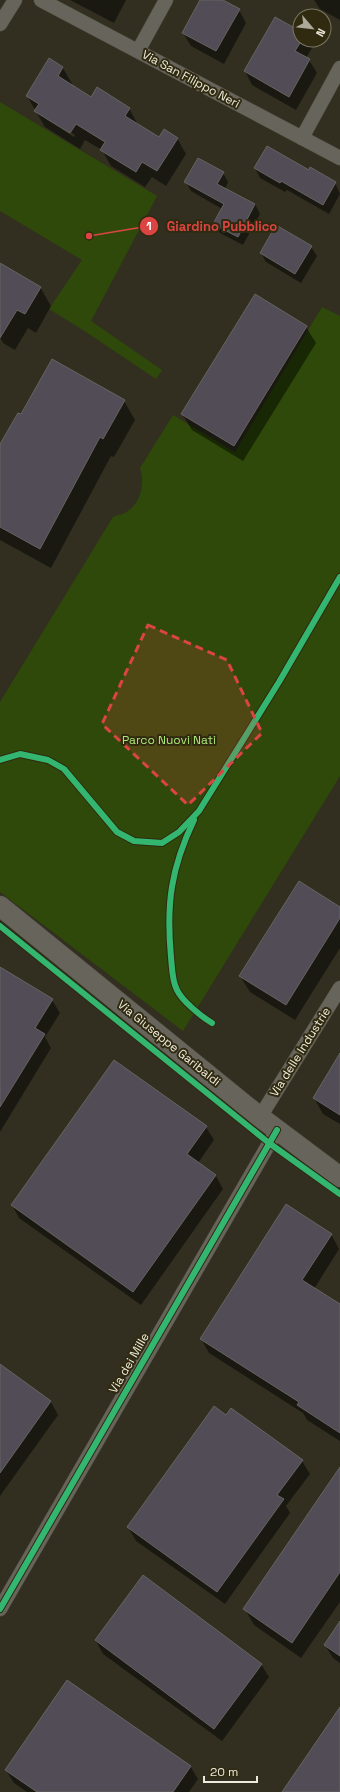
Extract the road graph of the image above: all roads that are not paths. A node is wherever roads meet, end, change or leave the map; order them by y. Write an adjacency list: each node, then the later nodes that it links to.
1 (15, 0): 4 (street)
2 (41, 0): 5 (street, Via San Filippo Neri)
3 (166, 0): 5 (street)
4 (0, 24)
5 (138, 51): 7 (street, Via San Filippo Neri)
6 (340, 68): 7 (street)
7 (302, 138): 8 (street, Via San Filippo Neri)
8 (340, 158)
9 (0, 906): 11 (street, Via Giuseppe Garibaldi)
10 (340, 988): 11 (street, Via delle Industrie)
11 (260, 1117): 12 (street, Via Giuseppe Garibaldi)
12 (277, 1130): 13 (street, Via Giuseppe Garibaldi); 14 (street, Via dei Mille)
13 (340, 1177)
14 (0, 1608)

